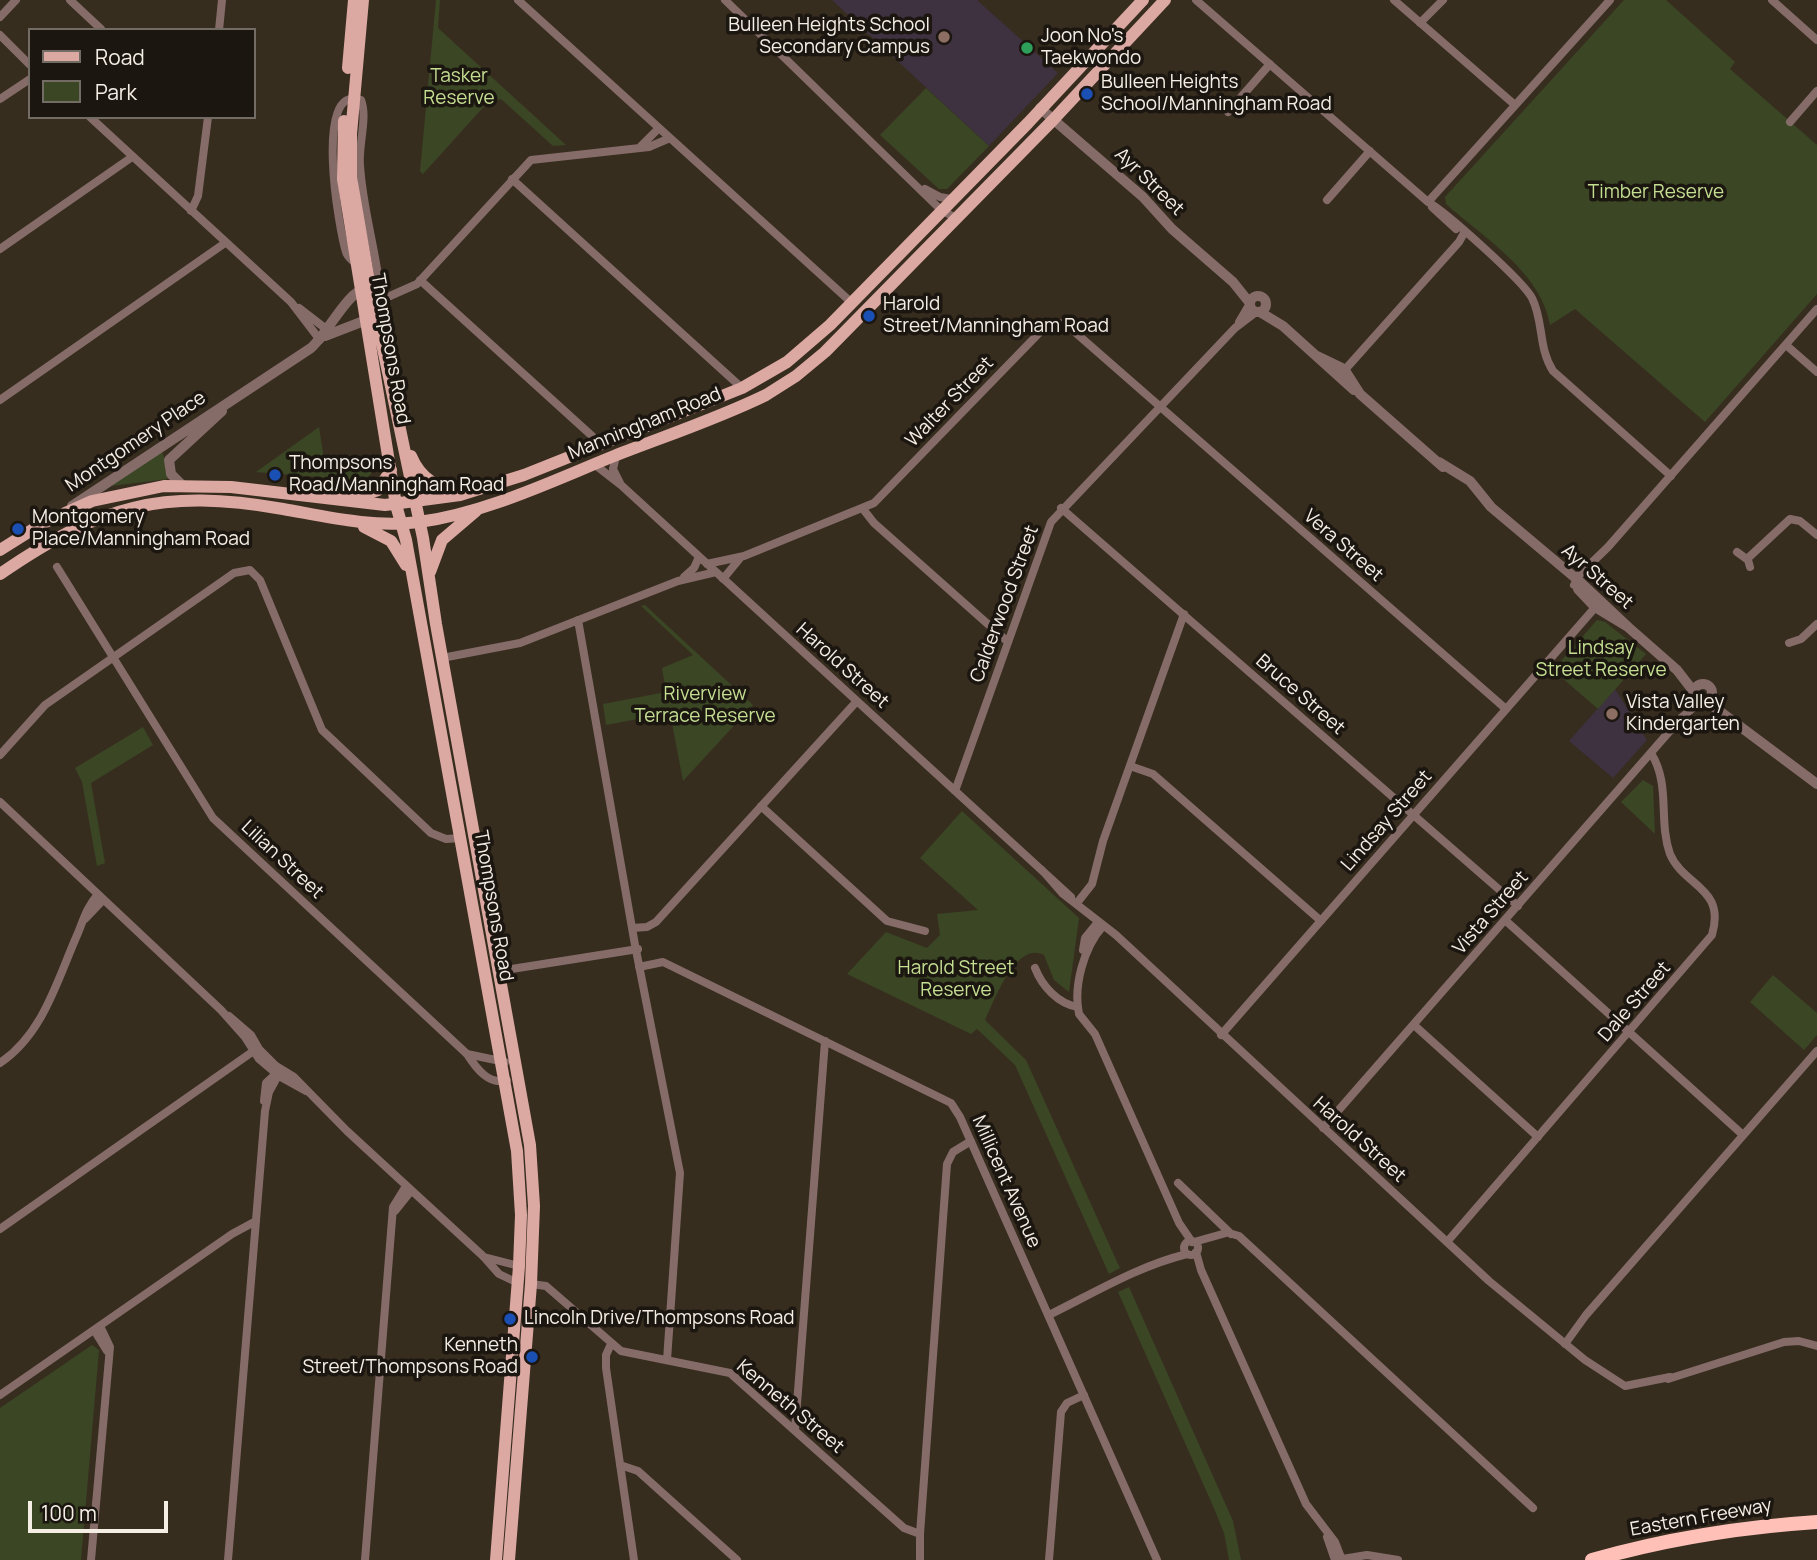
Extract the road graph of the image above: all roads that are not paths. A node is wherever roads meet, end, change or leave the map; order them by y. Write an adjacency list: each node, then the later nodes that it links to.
1 (16, 0): 15 (street)
2 (69, 0): 17 (street)
3 (222, 0): 18 (street)
4 (355, 0): 26 (main road, Thompsons Road)
5 (363, 0): 26 (main road, Thompsons Road)
6 (517, 0): 34 (street)
7 (725, 0): 40 (street)
8 (1143, 0): 28 (main road, Manningham Road)
9 (1164, 0): 32 (main road, Manningham Road)
10 (1196, 0): 22 (street)
11 (1394, 0): 16 (street)
12 (1443, 0): 16 (street)
13 (1610, 0): 27 (street)
14 (1772, 0): 20 (street)
15 (0, 17)
16 (1420, 23): 27 (street)
17 (100, 28)
18 (219, 28)
19 (0, 35): 21 (street)
20 (1817, 40)
21 (28, 63)
22 (1270, 64): 29 (street); 37 (street)
23 (28, 80): 25 (street)
24 (1817, 91): 33 (street)
25 (0, 99)
26 (350, 99): 51 (main road, Thompsons Road); 51 (main road, Thompsons Road); 52 (street, Thompsons Road)
27 (1515, 105): 43 (street)
28 (1040, 108): 32 (street, Ayr Street); 41 (main road, Manningham Road)
29 (1228, 112)
30 (92, 119): 38 (street)
31 (208, 119): 45 (street)
32 (1053, 120): 46 (main road, Manningham Road); 55 (street, Ayr Street)
33 (1790, 122)
34 (659, 128): 35 (street); 36 (street)
35 (670, 138): 36 (street); 54 (street)
36 (642, 146): 39 (street)
37 (1370, 151): 42 (street); 43 (street)
38 (132, 156): 45 (street); 49 (street)
39 (512, 179): 50 (street); 63 (street)
40 (917, 183): 41 (street); 44 (street)
41 (951, 200): 44 (main road, Manningham Road)
42 (1327, 200)
43 (1428, 202): 47 (street)
44 (941, 210): 46 (street); 54 (main road, Manningham Road)
45 (191, 211): 48 (street)
46 (956, 218): 69 (main road, Manningham Road)
47 (1464, 233): 61 (street); 72 (street)
48 (225, 243): 53 (street); 65 (street)
49 (0, 249)
50 (420, 280): 52 (street); 68 (street)
51 (365, 288): 57 (main road, Thompsons Road); 59 (street, Montgomery Place)
52 (381, 300): 58 (street, Thompsons Road)
53 (291, 302): 59 (street); 59 (street)
54 (852, 303): 63 (main road, Manningham Road)
55 (1256, 305): 61 (street, Ayr Street); 66 (street, Calderwood Street)
56 (1817, 309): 60 (street)
57 (371, 317): 58 (main road, Thompsons Road); 59 (street, Montgomery Place); 71 (main road, Thompsons Road)
58 (381, 329): 67 (main road, Thompsons Road)
59 (326, 335): 64 (street, Montgomery Place)
60 (1786, 345): 62 (street); 72 (street)
61 (1342, 371): 99 (street, Ayr Street)
62 (1817, 372)
63 (742, 388): 68 (main road, Manningham Road)
64 (238, 397): 73 (street, Montgomery Place); 82 (street, Montgomery Place)
65 (0, 400)
66 (1159, 406): 80 (street, Calderwood Street); 81 (street, Walter Street); 110 (street, Vera Street)
67 (403, 436): 75 (main road); 77 (main road, Thompsons Road)
68 (602, 445): 75 (main road, Manningham Road)
69 (616, 456): 70 (main road, Manningham Road); 74 (street)
70 (594, 464): 74 (street, Harold Street); 79 (main road, Manningham Road)
71 (391, 470): 76 (main road); 78 (main road, Thompsons Road)
72 (1671, 476): 99 (street)
73 (182, 485): 76 (main road, Manningham Road); 82 (main road, Manningham Road)
74 (621, 485): 90 (street, Harold Street)
75 (460, 495): 77 (main road, Manningham Road)
76 (333, 501): 78 (main road, Manningham Road)
77 (416, 503): 78 (main road, Manningham Road); 84 (main road, Thompsons Road)
78 (396, 505): 85 (main road, Thompsons Road)
79 (482, 506): 84 (main road, Manningham Road); 95 (main road)
80 (1061, 508): 101 (street, Bruce Street); 104 (street, Calderwood Street)
81 (863, 509): 89 (street, Walter Street); 104 (street)
82 (54, 517): 87 (main road, Manningham Road)
83 (343, 520): 85 (main road, Manningham Road); 94 (main road, Manningham Road); 97 (main road)
84 (420, 522): 85 (main road, Manningham Road); 95 (main road, Thompsons Road)
85 (401, 524): 97 (main road, Thompsons Road)
86 (1817, 535): 88 (street)
87 (0, 550)
88 (1737, 552)
89 (744, 556): 91 (street, Walter Street); 96 (street, Walter Street)
90 (699, 557): 91 (street, Harold Street); 98 (street)
91 (707, 564): 93 (street, Harold Street)
92 (57, 567): 106 (street, Lilian Street)
93 (716, 572): 96 (street, Harold Street); 98 (street)
94 (0, 574)
95 (429, 576): 107 (main road, Thompsons Road)
96 (723, 579): 109 (street, Harold Street)
97 (414, 581): 119 (main road, Thompsons Road)
98 (678, 581): 102 (street)
99 (1577, 582): 100 (street, Ayr Street)
100 (1596, 605): 108 (street, Ayr Street); 110 (street, Lindsay Street)
101 (1184, 614): 113 (street); 118 (street, Bruce Street)
102 (578, 620): 107 (street); 126 (street)
103 (1817, 624): 105 (street)
104 (1008, 642): 115 (street, Calderwood Street)
105 (1789, 643)
106 (112, 657): 112 (street); 119 (street); 140 (street, Lilian Street)
107 (442, 658): 119 (main road, Thompsons Road)
108 (1702, 695): 111 (street, Vista Street); 114 (street, Ayr Street)
109 (857, 701): 115 (street, Harold Street); 117 (street)
110 (1506, 709): 118 (street, Lindsay Street)
111 (1651, 753): 122 (street, Vista Street); 135 (street, Dale Street)
112 (1, 755)
113 (1130, 766): 121 (street); 124 (street)
114 (1817, 786)
115 (955, 791): 121 (street, Harold Street)
116 (0, 802): 120 (street)
117 (761, 806): 126 (street); 127 (street)
118 (1413, 815): 122 (street, Bruce Street); 124 (street, Lindsay Street)
119 (468, 837): 131 (main road, Thompsons Road); 132 (main road, Thompsons Road)
120 (101, 897): 139 (street); 142 (street)
121 (1077, 903): 125 (street, Harold Street)
122 (1518, 906): 123 (street, Vista Street)
123 (1505, 920): 134 (street, Vista Street); 135 (street)
124 (1321, 921): 136 (street, Lindsay Street)
125 (1102, 926): 133 (street); 136 (street, Harold Street)
126 (635, 927): 128 (street)
127 (925, 931)
128 (637, 947): 129 (street); 131 (street)
129 (642, 966): 137 (street, Millicent Avenue); 166 (street)
130 (1035, 968): 133 (street)
131 (500, 974): 132 (main road); 143 (main road, Thompsons Road)
132 (486, 976): 141 (main road, Thompsons Road)
133 (1078, 1007): 156 (street)
134 (1414, 1025): 146 (street, Vista Street); 148 (street)
135 (1629, 1033): 147 (street); 148 (street, Dale Street)
136 (1221, 1035): 146 (street, Harold Street)
137 (825, 1041): 149 (street, Millicent Avenue); 169 (street)
138 (1817, 1051): 147 (street)
139 (255, 1052): 144 (street); 153 (street)
140 (467, 1054): 141 (street); 145 (street, Lilian Street)
141 (502, 1060): 143 (street); 145 (main road, Thompsons Road)
142 (0, 1063)
143 (518, 1069): 145 (street); 160 (main road, Thompsons Road)
144 (278, 1073): 151 (street); 152 (street)
145 (506, 1081): 158 (main road, Thompsons Road)
146 (1323, 1128): 155 (street, Harold Street)
147 (1743, 1135): 163 (street)
148 (1538, 1137): 155 (street, Dale Street)
149 (971, 1141): 161 (street, Millicent Avenue); 173 (street)
150 (1178, 1183): 154 (street)
151 (409, 1189): 157 (street); 176 (street)
152 (256, 1221): 162 (street); 175 (street)
153 (0, 1229)
154 (1228, 1233): 156 (street); 171 (street)
155 (1447, 1242): 163 (street, Harold Street)
156 (1191, 1248): 161 (street); 184 (street)
157 (484, 1257): 158 (street); 159 (street)
158 (519, 1266): 159 (main road, Thompsons Road); 160 (main road)
159 (518, 1283): 160 (main road); 177 (main road, Thompsons Road)
160 (531, 1284): 164 (street, Kenneth Street); 178 (main road, Thompsons Road)
161 (1047, 1312): 168 (street, Millicent Avenue)
162 (97, 1328): 167 (street); 174 (street)
163 (1562, 1342): 165 (street, Harold Street)
164 (611, 1344): 166 (street, Kenneth Street); 170 (street)
165 (1817, 1346)
166 (667, 1360): 169 (street, Kenneth Street)
167 (0, 1395)
168 (1084, 1395): 182 (street); 183 (street, Millicent Avenue)
169 (794, 1430): 173 (street, Kenneth Street)
170 (620, 1465): 179 (street); 180 (street)
171 (1533, 1508)
172 (1817, 1522): 186 (highway, Eastern Freeway)
173 (920, 1534): 181 (street)
174 (91, 1560)
175 (228, 1560)
176 (365, 1560)
177 (496, 1560)
178 (509, 1560)
179 (634, 1560)
180 (737, 1560)
181 (920, 1560)
182 (1049, 1560)
183 (1157, 1560)
184 (1339, 1560): 185 (street)
185 (1398, 1560)
186 (1592, 1560)

